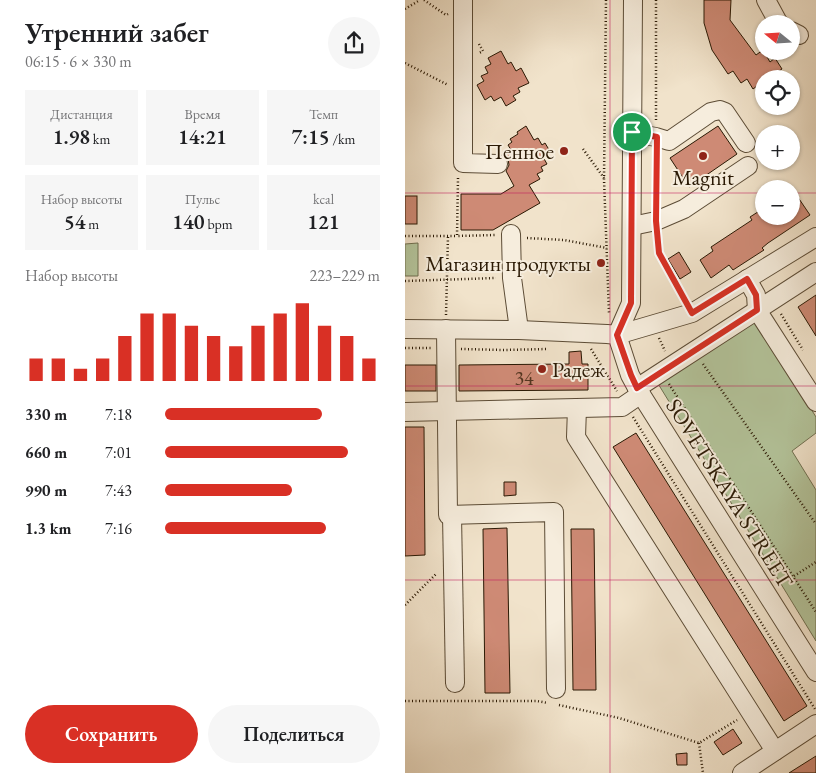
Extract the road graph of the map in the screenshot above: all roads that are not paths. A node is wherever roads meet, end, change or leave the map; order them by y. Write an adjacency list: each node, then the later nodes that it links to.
1 (633, 0): 5 (street)
2 (766, 0): 4 (street)
3 (458, 7): 7 (street)
4 (774, 15)
5 (632, 132): 6 (street); 9 (street)
6 (746, 144)
7 (499, 164)
8 (748, 166): 9 (street)
9 (632, 226): 18 (street)
10 (511, 236): 17 (street)
11 (814, 244): 13 (street)
12 (816, 272): 14 (street)
13 (747, 279): 14 (street); 18 (street)
14 (765, 305): 19 (street); 20 (street)
15 (405, 329): 16 (street)
16 (446, 329): 17 (street); 22 (street)
17 (519, 330): 18 (street)
18 (617, 335): 19 (street, SOVETSKAYA STREET)
19 (639, 391): 21 (street); 25 (street, SOVETSKAYA STREET)
20 (816, 402)
21 (577, 408): 22 (street); 29 (street)
22 (446, 411): 23 (street); 24 (street)
23 (405, 412)
24 (452, 515): 26 (street); 27 (street)
25 (816, 672)
26 (455, 683)
27 (556, 689)
28 (816, 724): 29 (street)
29 (775, 751): 30 (street)
30 (742, 773)

